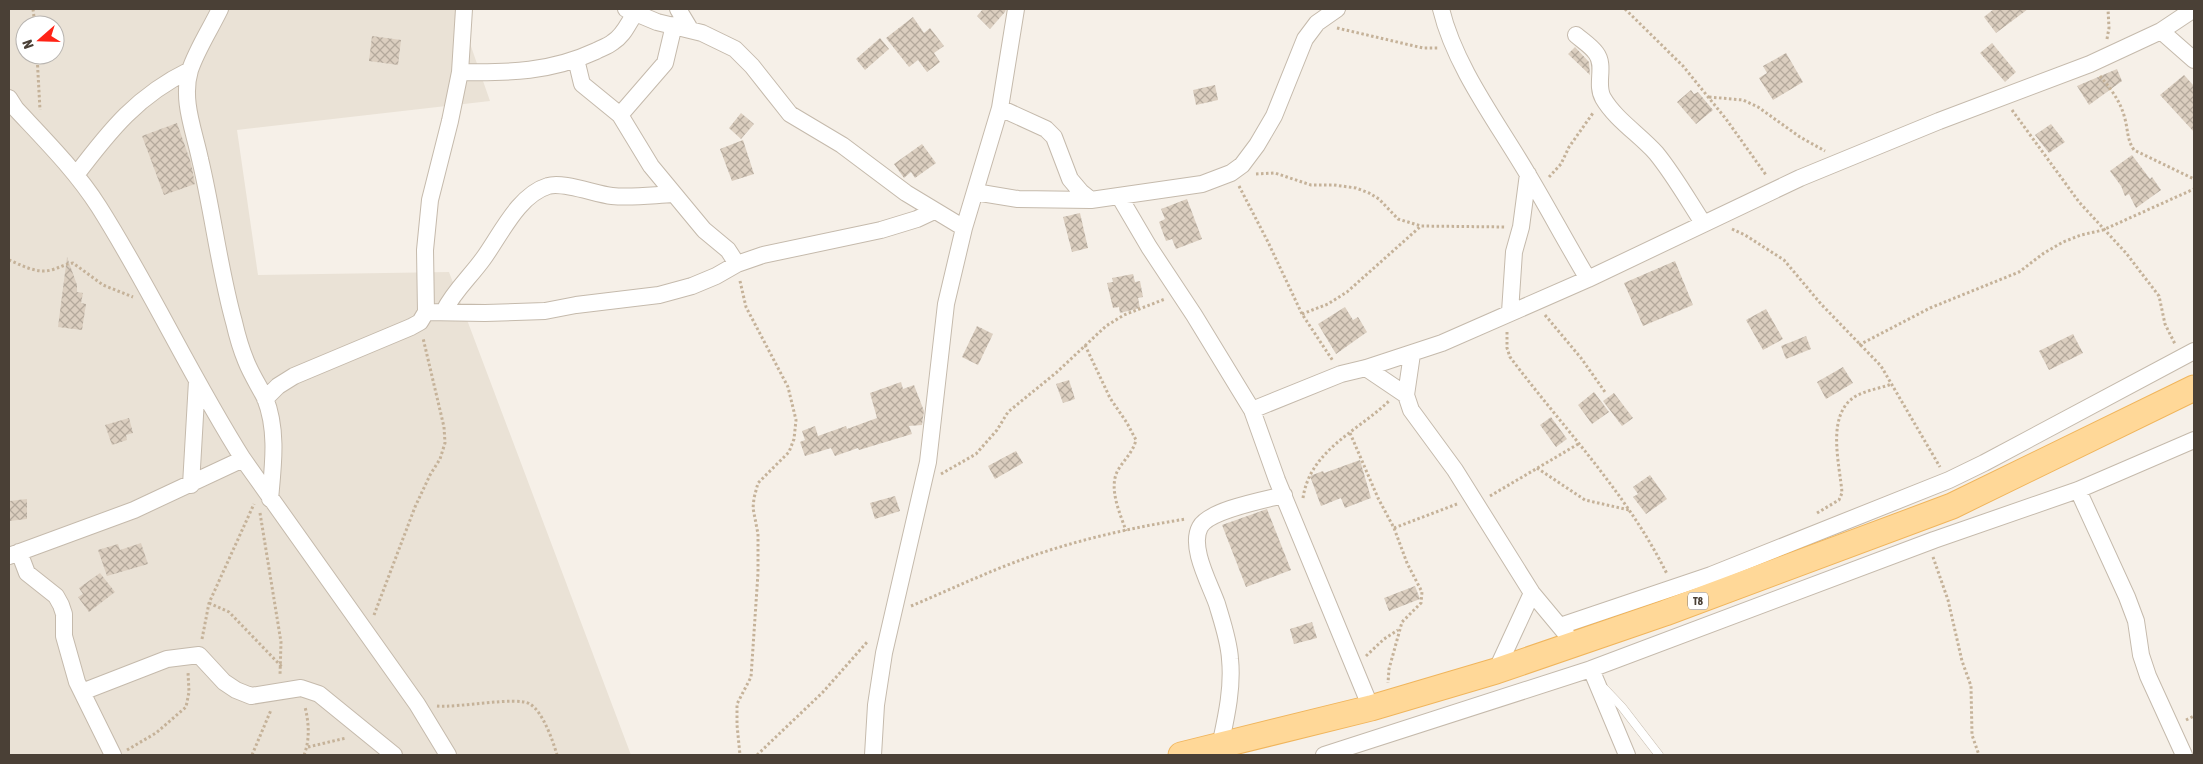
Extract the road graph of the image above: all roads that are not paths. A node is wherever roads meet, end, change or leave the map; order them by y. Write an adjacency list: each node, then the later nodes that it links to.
1 (220, 9): 14 (street)
2 (464, 9): 15 (street)
3 (678, 9): 9 (street)
4 (1016, 9): 17 (street)
5 (1336, 9): 23 (street)
6 (1442, 9): 19 (street)
7 (2194, 9): 10 (street)
8 (633, 10): 9 (street); 12 (street)
9 (682, 27): 18 (street); 25 (street)
10 (2161, 31): 13 (street); 26 (street)
11 (1576, 35): 26 (street)
12 (576, 59): 15 (street); 18 (street)
13 (2194, 60)
14 (190, 70): 20 (street); 39 (street)
15 (460, 72): 32 (street)
16 (9, 98): 20 (street)
17 (1000, 108): 21 (street); 24 (street)
18 (620, 115): 22 (street)
19 (1528, 174): 29 (street); 31 (street)
20 (76, 175): 36 (street)
21 (975, 192): 24 (street); 27 (street)
22 (673, 194): 28 (street); 30 (street)
23 (1119, 196): 24 (street); 40 (street)
24 (1091, 200)
25 (934, 211): 27 (street); 28 (street)
26 (1707, 222): 29 (street)
27 (964, 228): 58 (street)
28 (737, 264): 30 (street)
29 (1588, 279): 31 (street)
30 (444, 311): 32 (street)
31 (1510, 312): 34 (street)
32 (423, 317): 39 (street)
33 (2194, 351): 49 (street)
34 (1412, 354): 35 (street); 38 (street)
35 (1366, 368): 38 (street); 40 (street)
36 (197, 380): 42 (street); 43 (street)
37 (2194, 388): 49 (main road, T8)
38 (1403, 393): 48 (street)
39 (265, 399): 45 (street)
40 (1252, 410): 46 (street)
41 (2194, 440): 44 (street)
42 (243, 459): 43 (street); 45 (street)
43 (191, 485): 47 (street)
44 (2078, 490): 51 (street); 63 (street)
45 (262, 492): 57 (street)
46 (1284, 495): 53 (street); 54 (street)
47 (14, 554): 52 (street)
48 (1532, 593): 49 (street); 50 (street)
49 (1567, 635): 50 (main road, T8)
50 (1496, 671): 53 (main road, T8)
51 (1593, 674): 60 (street); 61 (street); 62 (lane)
52 (82, 692): 55 (street); 56 (street)
53 (1379, 706): 54 (main road, T8)
54 (1220, 746): 59 (main road, T8)
55 (119, 753)
56 (394, 755)
57 (448, 755)
58 (873, 755)
59 (1181, 755)
60 (1324, 755)
61 (1627, 755)
62 (1659, 755)
63 (2184, 755)

